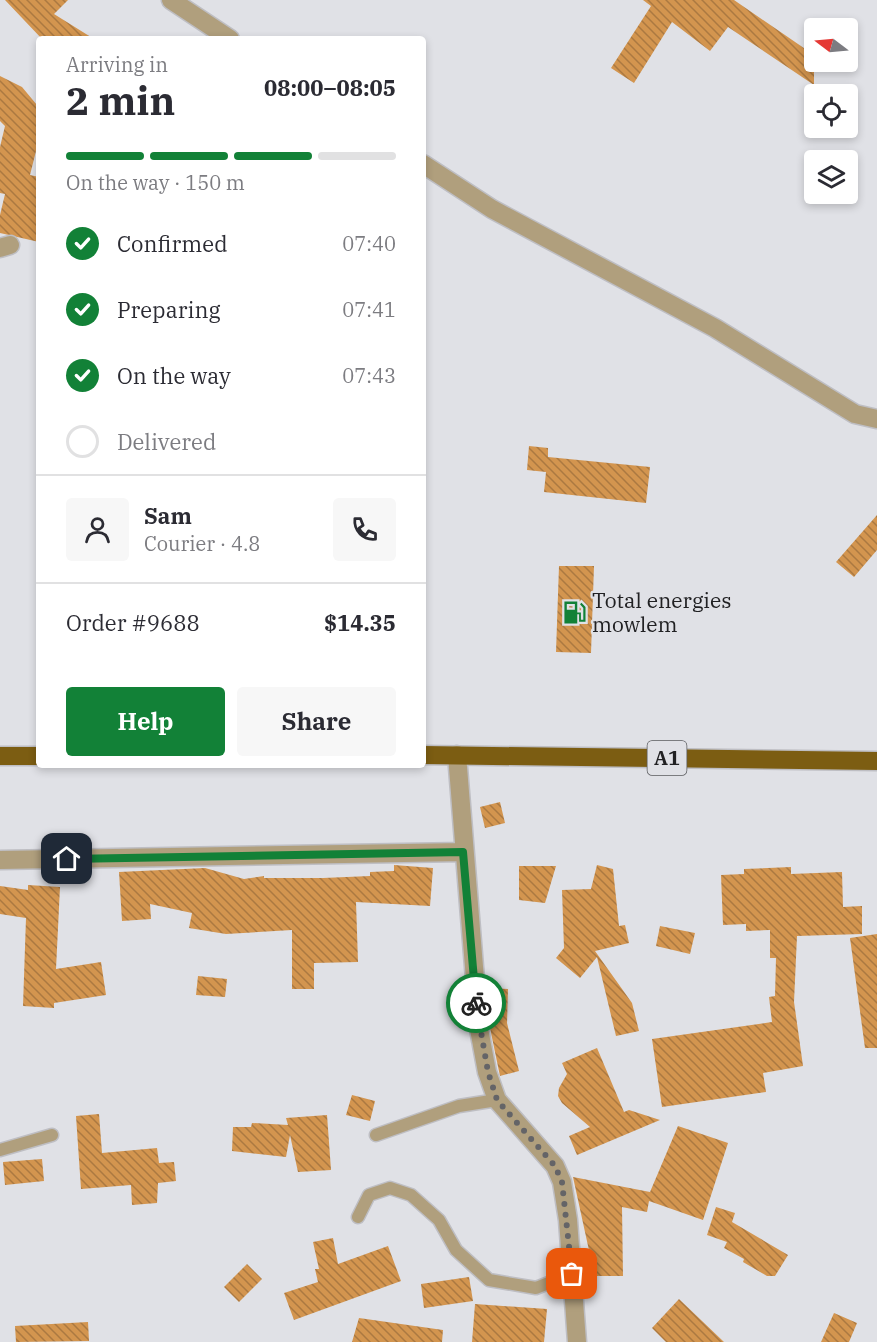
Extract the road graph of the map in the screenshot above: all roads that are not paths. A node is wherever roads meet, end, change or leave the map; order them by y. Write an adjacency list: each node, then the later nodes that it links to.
1 (171, 0): 2 (street)
2 (225, 36)
3 (426, 166): 4 (street)
4 (877, 419)
5 (426, 755): 6 (highway, A1)
6 (456, 755): 9 (highway, A1 / A1); 10 (street)
7 (0, 756): 8 (highway)
8 (36, 756)
9 (877, 761)
10 (463, 852): 11 (street); 12 (street)
11 (0, 860)
12 (497, 1100): 14 (lane); 17 (street)
13 (52, 1135): 15 (lane)
14 (376, 1135)
15 (0, 1150)
16 (358, 1217): 17 (lane)
17 (572, 1274): 18 (street)
18 (577, 1342)

